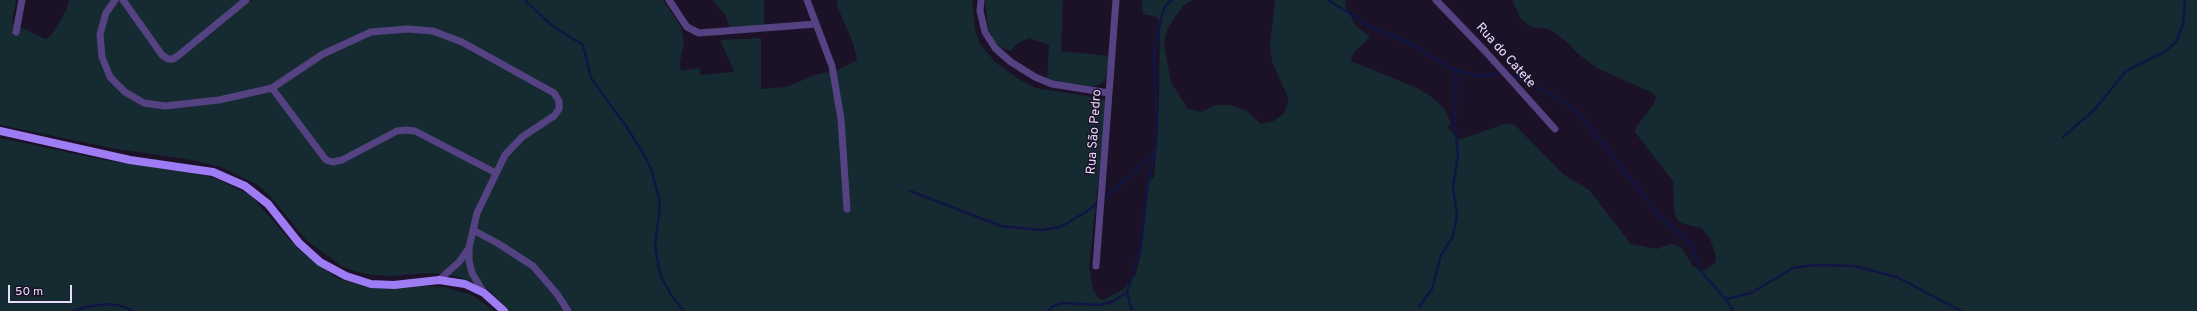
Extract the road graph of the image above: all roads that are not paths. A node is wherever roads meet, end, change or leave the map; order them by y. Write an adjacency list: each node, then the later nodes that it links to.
1 (22, 0): 11 (street)
2 (116, 0): 12 (street)
3 (123, 0): 4 (street)
4 (246, 0)
5 (669, 0): 10 (street)
6 (807, 0): 10 (street)
7 (981, 0): 13 (street)
8 (1116, 0): 13 (street, Rua São Pedro)
9 (1436, 0): 14 (street, Rua do Catete)
10 (816, 24): 17 (street)
11 (16, 32)
12 (272, 88): 16 (street); 16 (street)
13 (1109, 93): 20 (street, Rua São Pedro)
14 (1555, 129)
15 (0, 131): 21 (street)
16 (496, 173): 18 (street)
17 (847, 209)
18 (473, 230): 19 (street); 24 (street)
19 (469, 248): 21 (street); 22 (street)
20 (1096, 266)
21 (439, 280): 22 (street)
22 (484, 293): 23 (street)
23 (504, 311)
24 (568, 311)

